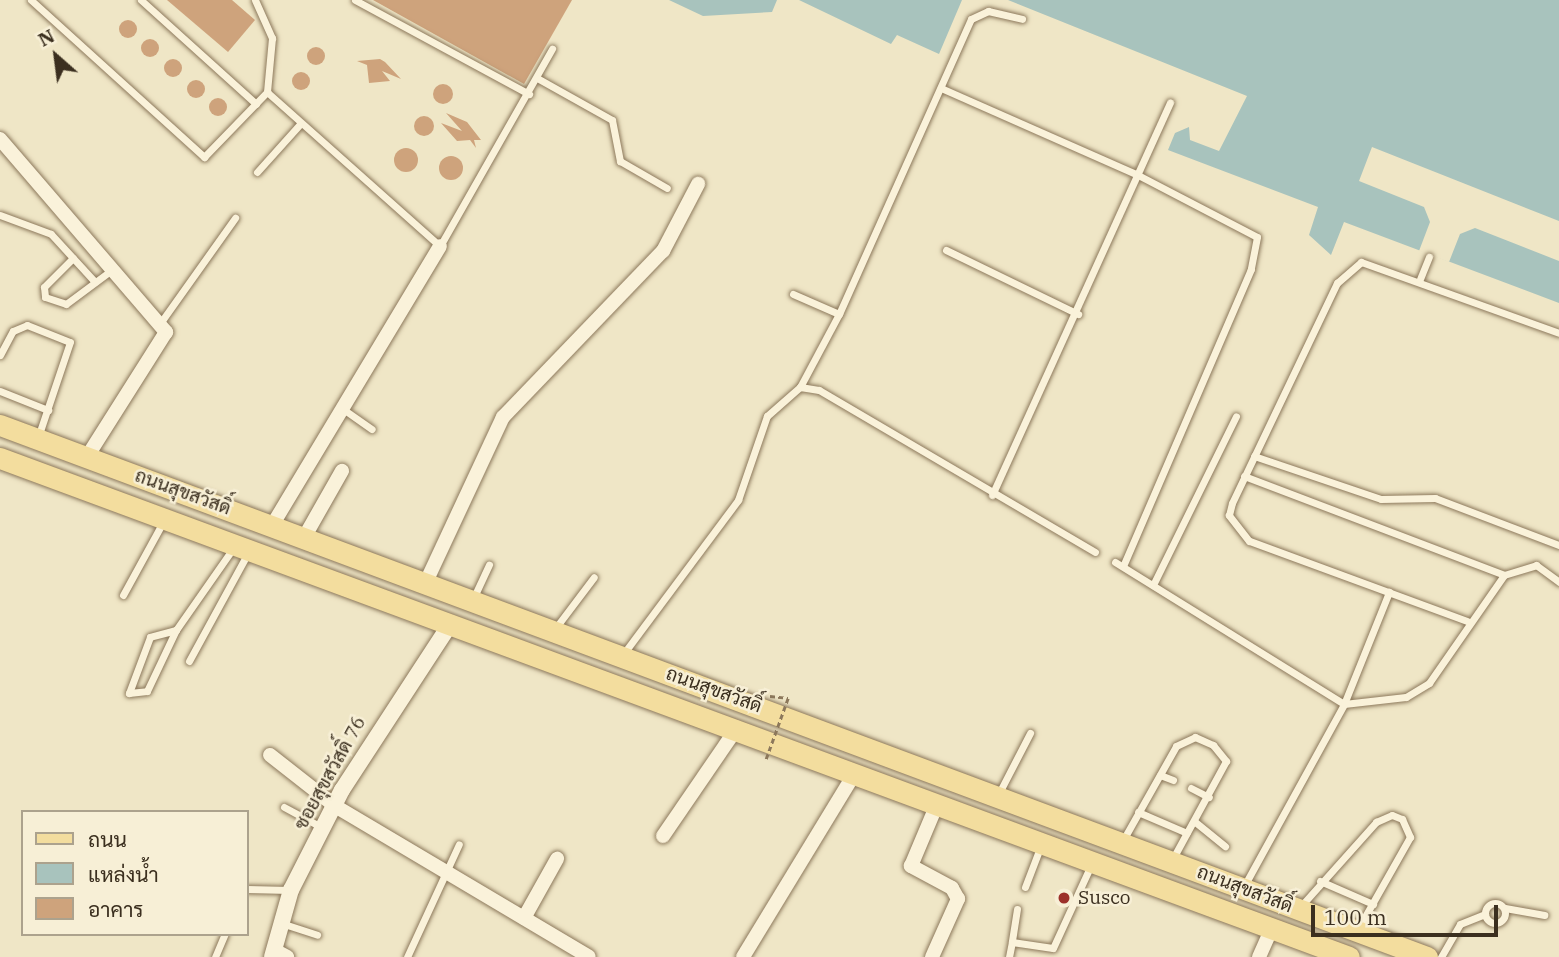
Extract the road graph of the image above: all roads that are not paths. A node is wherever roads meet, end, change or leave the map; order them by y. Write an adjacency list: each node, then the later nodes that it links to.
1 (31, 0): 12 (lane)
2 (141, 0): 12 (lane)
3 (255, 0): 9 (lane)
4 (355, 0): 10 (lane)
5 (1022, 19): 8 (lane)
6 (552, 49): 7 (lane)
7 (537, 78): 10 (lane); 18 (lane)
8 (941, 88): 16 (lane); 29 (lane)
9 (267, 92): 12 (lane); 13 (lane)
10 (529, 94): 21 (lane)
11 (1170, 103): 16 (lane)
12 (256, 104)
13 (300, 124): 15 (lane); 21 (lane)
14 (0, 139): 25 (street)
15 (257, 172)
16 (1138, 175): 30 (lane); 56 (lane)
17 (698, 184): 59 (street)
18 (667, 188)
19 (0, 215): 24 (lane)
20 (235, 218): 31 (lane)
21 (440, 246): 36 (street)
22 (946, 250): 30 (lane)
23 (1429, 257): 26 (lane)
24 (73, 258): 27 (lane); 27 (lane)
25 (114, 268): 27 (lane); 31 (street)
26 (1420, 279): 32 (lane); 42 (lane)
27 (95, 282)
28 (793, 294): 29 (lane)
29 (839, 314): 34 (lane)
30 (1078, 314): 47 (lane)
31 (161, 323): 43 (street)
32 (1559, 333)
33 (0, 355): 37 (lane)
34 (800, 387): 47 (lane); 69 (lane)
35 (0, 391): 37 (lane)
36 (343, 409): 40 (lane); 49 (street)
37 (48, 410): 41 (lane)
38 (1236, 416): 61 (lane)
39 (0, 425): 41 (main road, ถนนสุขสวัสดิ์)
40 (372, 429)
41 (37, 439): 43 (main road, ถนนสุขสวัสดิ์)
42 (1254, 456): 46 (lane); 51 (lane)
43 (87, 457): 49 (main road, ถนนสุขสวัสดิ์)
44 (0, 458): 48 (main road, ถนนสุขสวัสดิ์)
45 (342, 471): 50 (street)
46 (1244, 476): 57 (lane); 62 (lane)
47 (992, 495): 53 (lane)
48 (166, 518): 52 (main road, ถนนสุขสวัสดิ์); 63 (lane)
49 (273, 524): 50 (main road, ถนนสุขสวัสดิ์)
50 (305, 536): 59 (main road, ถนนสุขสวัสดิ์)
51 (1559, 545)
52 (243, 547): 66 (main road, ถนนสุขสวัสดิ์); 67 (lane); 70 (lane)
53 (1095, 552)
54 (1115, 562): 56 (lane)
55 (489, 565): 64 (lane)
56 (1123, 566): 61 (lane)
57 (1504, 575): 60 (lane); 65 (lane)
58 (594, 576): 68 (lane)
59 (426, 582): 64 (main road, ถนนสุขสวัสดิ์)
60 (1559, 582)
61 (1153, 585): 71 (lane)
62 (1389, 592): 65 (lane); 71 (lane)
63 (123, 594)
64 (472, 600): 68 (main road, ถนนสุขสวัสดิ์)
65 (1467, 621): 71 (lane)
66 (451, 623): 72 (main road, ถนนสุขสวัสดิ์); 82 (street, ซอยสุขสวัสดิ์ 76)
67 (176, 630): 67 (lane)
68 (553, 631): 69 (main road, ถนนสุขสวัสดิ์)
69 (622, 657): 79 (main road, ถนนสุขสวัสดิ์)
70 (189, 661)
71 (1344, 704): 100 (lane)
72 (737, 728): 75 (main road, ถนนสุขสวัสดิ์); 88 (street)
73 (1030, 733): 79 (lane)
74 (270, 755): 82 (street)
75 (855, 773): 81 (main road, ถนนสุขสวัสดิ์); 120 (street)
76 (1160, 775): 77 (lane); 80 (lane); 84 (lane)
77 (1173, 780)
78 (1191, 788): 80 (lane)
79 (998, 796): 89 (main road, ถนนสุขสวัสดิ์)
80 (1209, 797): 85 (lane)
81 (937, 804): 91 (main road, ถนนสุขสวัสดิ์); 121 (street)
82 (335, 806): 86 (street, ซอยสุขสวัสดิ์ 76); 96 (street)
83 (285, 807): 86 (lane)
84 (1138, 812): 87 (lane); 89 (lane)
85 (1194, 821): 87 (lane); 92 (lane)
86 (323, 828): 101 (street, ซอยสุขสวัสดิ์ 76)
87 (1187, 833): 94 (lane)
88 (663, 836)
89 (1121, 842): 94 (main road, ถนนสุขสวัสดิ์)
90 (459, 844): 96 (lane)
91 (1041, 844): 95 (main road, ถนนสุขสวัสดิ์); 98 (lane)
92 (1224, 846)
93 (557, 859): 108 (street)
94 (1171, 862): 100 (main road, ถนนสุขสวัสดิ์)
95 (1092, 863): 110 (main road, ถนนสุขสวัสดิ์); 115 (lane)
96 (447, 874): 108 (street); 118 (lane)
97 (1320, 881): 102 (lane); 102 (lane); 105 (lane)
98 (1025, 887)
99 (248, 889): 101 (lane)
100 (1242, 889): 105 (main road, ถนนสุขสวัสดิ์)
101 (291, 890): 109 (street, ซอยสุขสวัสดิ์ 76)
102 (1373, 904): 111 (lane)
103 (1505, 908): 106 (lane); 106 (lane); 107 (lane)
104 (1017, 909): 114 (lane)
105 (1298, 910): 111 (main road, ถนนสุขสวัสดิ์)
106 (1485, 914): 127 (lane)
107 (1544, 915)
108 (524, 918): 119 (street)
109 (281, 923): 112 (lane); 116 (street, ซอยสุขสวัสดิ์ 76)
110 (1272, 928): 124 (street); 125 (main road, ถนนสุขสวัสดิ์)
111 (1357, 931): 126 (main road, ถนนสุขสวัสดิ์)
112 (317, 934)
113 (224, 936): 117 (lane)
114 (1012, 942): 115 (lane); 122 (lane)
115 (1057, 945): 123 (lane)
116 (278, 955)
117 (215, 957)
118 (407, 957)
119 (589, 957)
120 (744, 957)
121 (932, 957)
122 (1009, 957)
123 (1059, 957)
124 (1259, 957)
125 (1349, 957)
126 (1427, 957)
127 (1441, 957)

